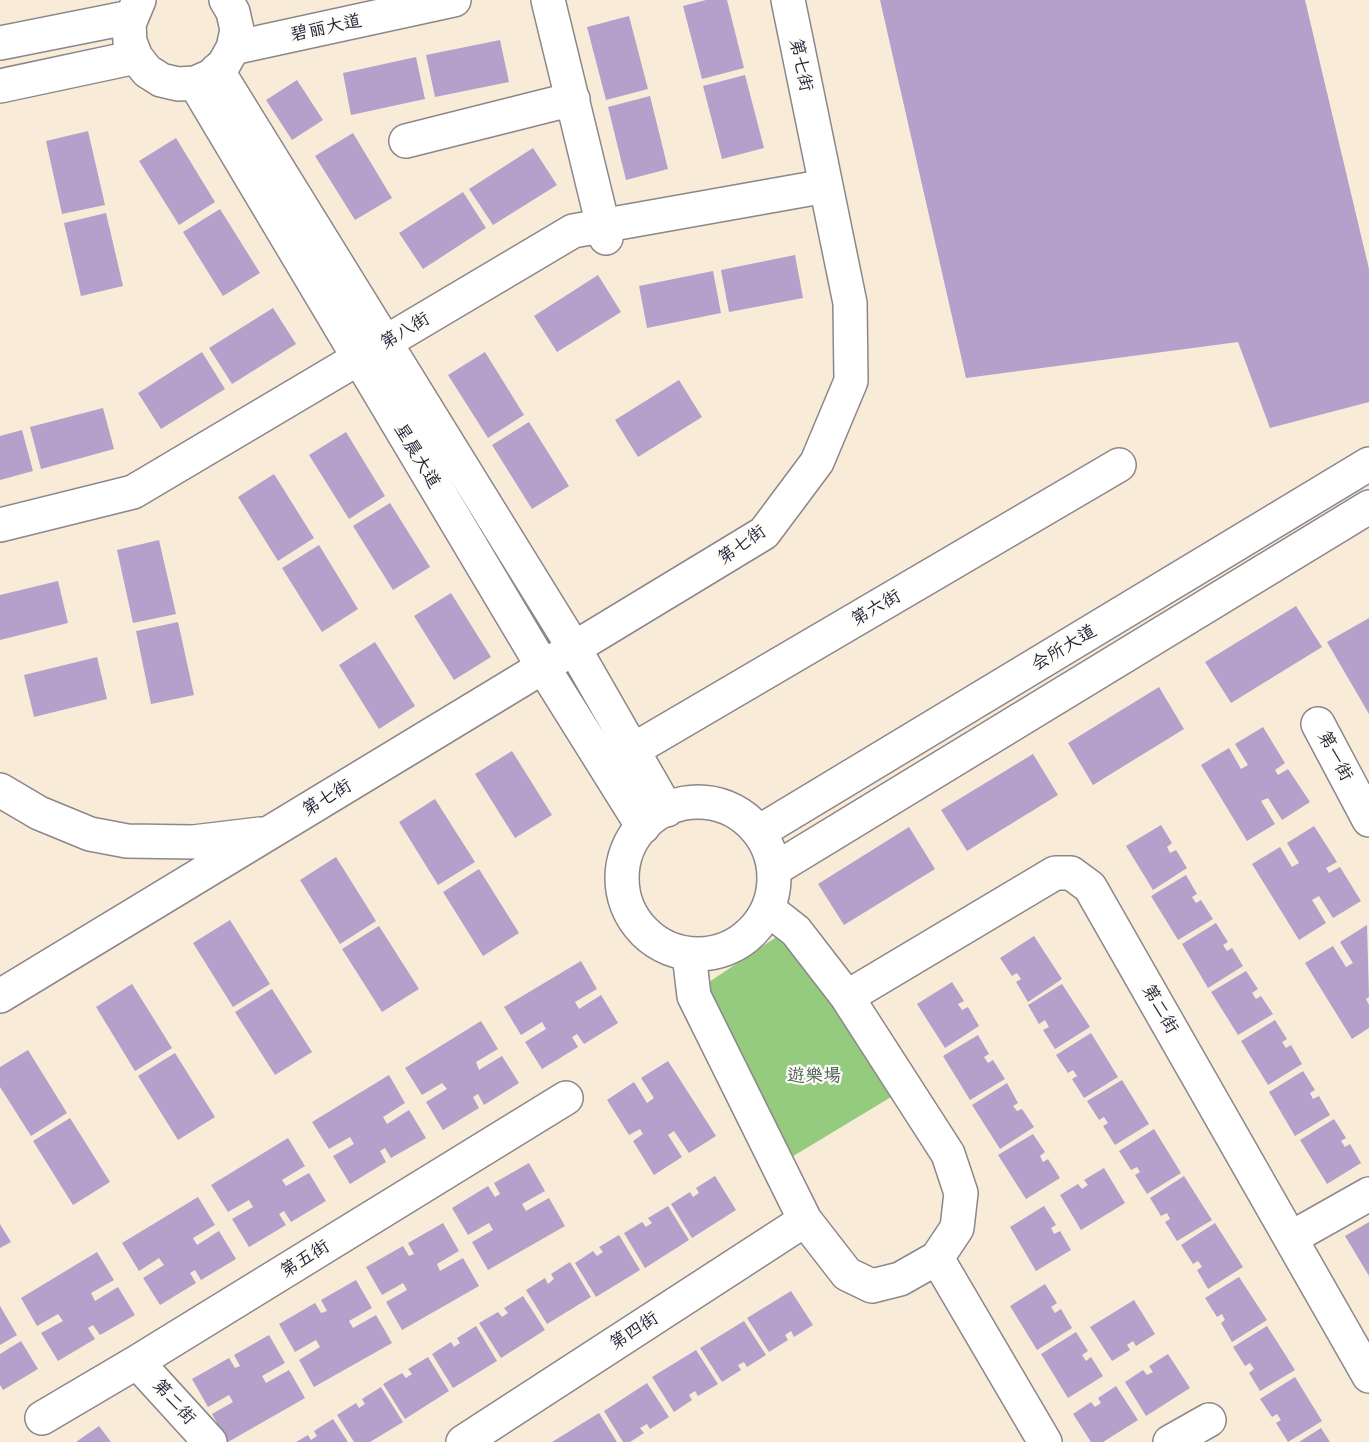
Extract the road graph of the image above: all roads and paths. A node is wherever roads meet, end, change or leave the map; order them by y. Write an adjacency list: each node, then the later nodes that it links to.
1 (226, 0): 8 (street)
2 (454, 0): 8 (street, 碧丽大道)
3 (548, 0): 10 (street)
4 (788, 0): 12 (street, 第七街)
5 (135, 8): 6 (street); 7 (street)
6 (0, 43)
7 (136, 57): 8 (street, 碧丽大道); 9 (street)
8 (215, 67): 14 (street, 星晨大道); 19 (street, 星晨大道)
9 (0, 86)
10 (573, 99): 11 (street); 13 (street)
11 (406, 141)
12 (826, 186): 13 (street, 第八街); 19 (street, 第七街)
13 (605, 232): 14 (street, 第八街)
14 (358, 358): 18 (street, 第八街); 20 (street, 星晨大道)
15 (1369, 464): 27 (street, 会所大道)
16 (1119, 465): 22 (street, 第六街)
17 (1369, 507): 28 (street)
18 (0, 525)
19 (574, 648): 20 (street, 第七街); 22 (street, 星晨大道)
20 (543, 667): 24 (street, 星晨大道); 26 (street, 第七街)
21 (1318, 724): 25 (street, 第一街)
22 (633, 750): 24 (street, 星晨大道)
23 (0, 790): 26 (street, 第七街)
24 (655, 818): 27 (street); 30 (street)
25 (1369, 820)
26 (270, 832): 31 (street, 第七街)
27 (759, 832): 28 (street)
28 (775, 869): 29 (street)
29 (768, 909): 30 (street); 32 (street)
30 (689, 954): 35 (street)
31 (0, 996)
32 (847, 997): 36 (street, 第二街); 37 (street)
33 (566, 1098): 38 (street, 第五街)
34 (1369, 1194): 36 (street)
35 (805, 1220): 37 (street); 43 (street, 第四街)
36 (1291, 1238): 39 (street, 第二街)
37 (937, 1258): 44 (street)
38 (137, 1362): 40 (street, 第五街); 42 (street, 第二街)
39 (1369, 1376)
40 (42, 1418)
41 (1209, 1420): 45 (street)
42 (210, 1442)
43 (463, 1442)
44 (1045, 1442)
45 (1170, 1442)

